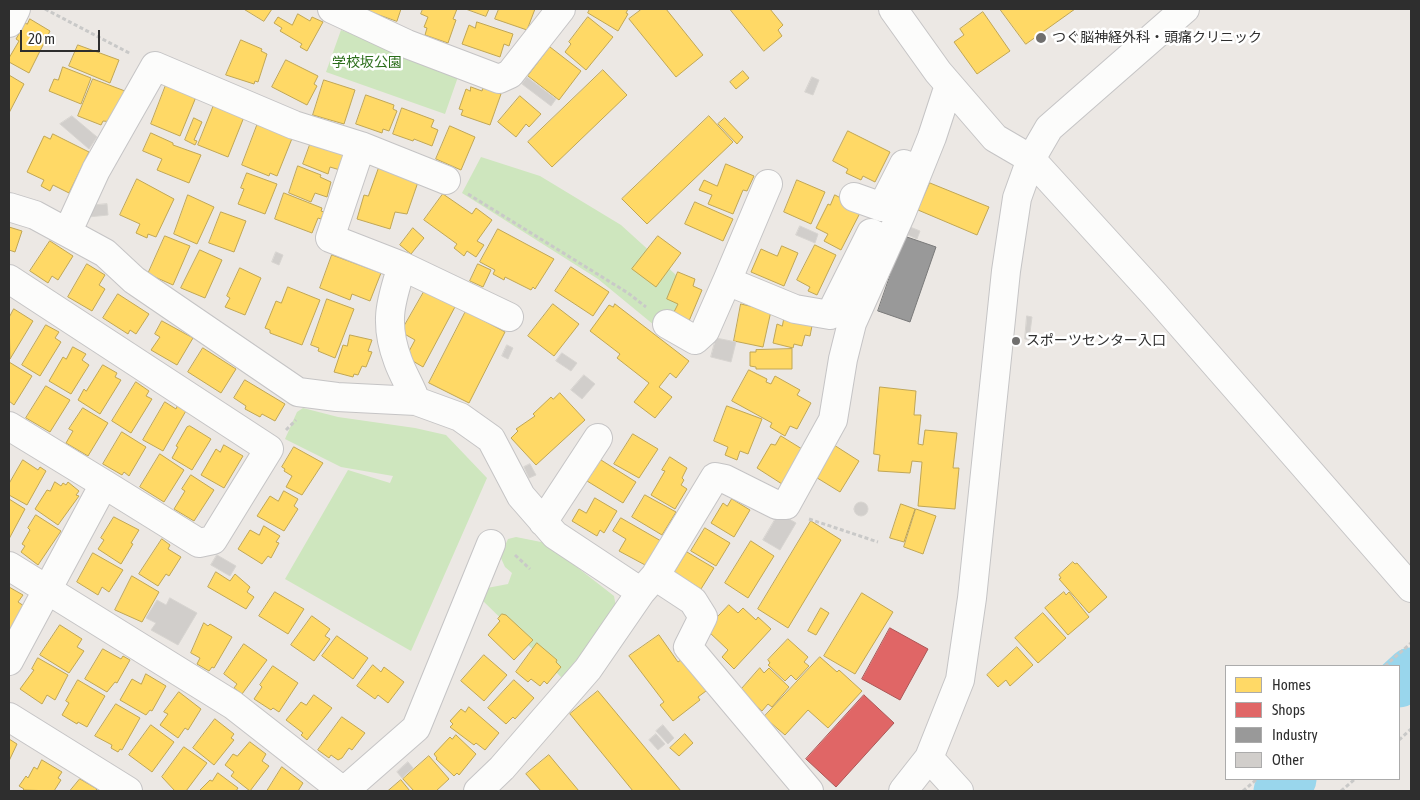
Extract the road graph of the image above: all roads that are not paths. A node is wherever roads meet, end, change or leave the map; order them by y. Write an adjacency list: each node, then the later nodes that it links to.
1 (16, 9): 6 (street)
2 (332, 9): 3 (street)
3 (561, 9)
4 (1185, 9): 10 (street)
5 (903, 15): 7 (street)
6 (9, 23)
7 (950, 84): 8 (street); 10 (street)
8 (932, 137): 13 (street); 16 (street)
9 (361, 146): 11 (street); 15 (street); 17 (street)
10 (1030, 159): 30 (street); 34 (street)
11 (446, 180)
12 (768, 184): 19 (street)
13 (854, 197)
14 (9, 207): 15 (street)
15 (68, 231): 22 (street)
16 (888, 241): 19 (street); 29 (street)
17 (402, 266): 20 (street); 22 (street)
18 (9, 279): 25 (street)
19 (727, 281): 21 (street)
20 (509, 317)
21 (667, 324)
22 (416, 400): 26 (street)
23 (9, 426): 25 (street)
24 (598, 438): 26 (street)
25 (104, 484): 31 (street)
26 (543, 522): 29 (street)
27 (491, 544): 36 (street)
28 (9, 566): 31 (street)
29 (648, 584): 37 (street); 38 (street)
30 (1411, 588)
31 (48, 589): 32 (street); 36 (street)
32 (9, 661)
33 (9, 717): 35 (street)
34 (929, 758): 39 (street); 40 (street)
35 (122, 789)
36 (344, 791)
37 (478, 791)
38 (809, 791)
39 (903, 791)
40 (959, 791)

